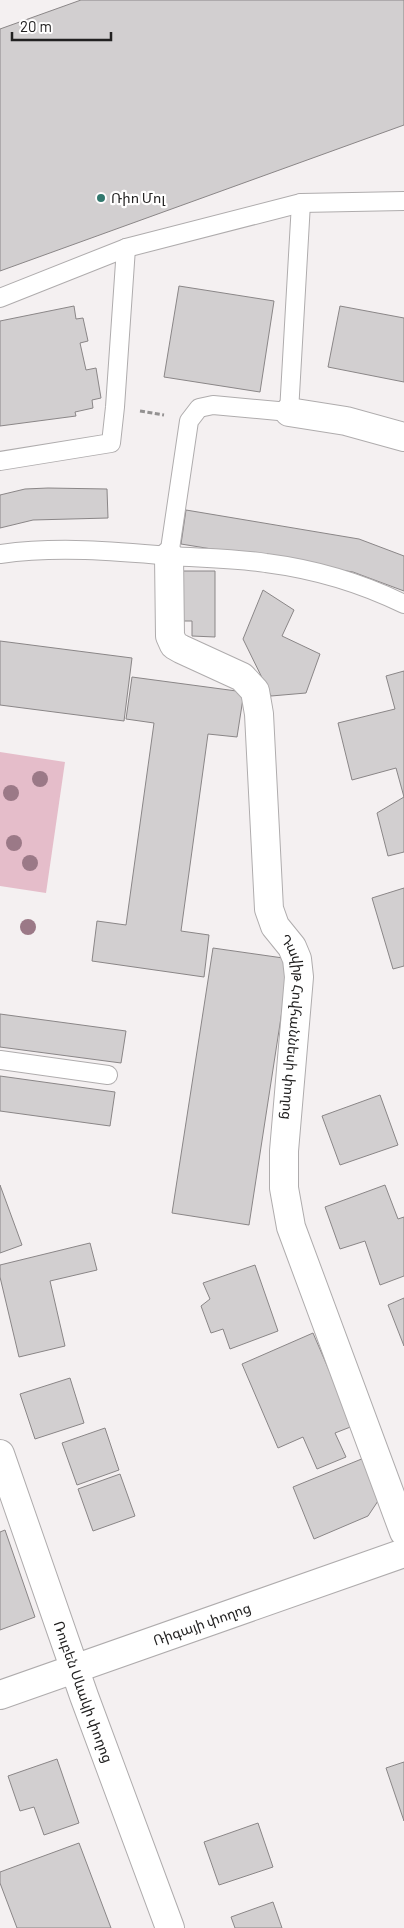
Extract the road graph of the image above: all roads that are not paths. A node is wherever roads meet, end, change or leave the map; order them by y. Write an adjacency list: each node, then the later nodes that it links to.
1 (404, 200): 2 (lane)
2 (301, 203): 3 (lane); 5 (lane)
3 (126, 248): 4 (lane); 7 (lane)
4 (0, 298)
5 (289, 412): 6 (street); 9 (lane)
6 (404, 438)
7 (0, 461)
8 (0, 554): 9 (lane)
9 (169, 556): 10 (lane); 14 (street, Դավիթ Հովհաննեսի փողոց)
10 (404, 604)
11 (0, 1060): 12 (lane)
12 (108, 1075)
13 (0, 1454): 16 (street, Ռուբեն Սևակի փողոց)
14 (404, 1532)
15 (404, 1553): 16 (street, Ռիգայի փողոց)
16 (75, 1669): 17 (street, Ռիգայի փողոց); 18 (street, Ռուբեն Սևակի փողոց)
17 (0, 1694)
18 (170, 1928)

